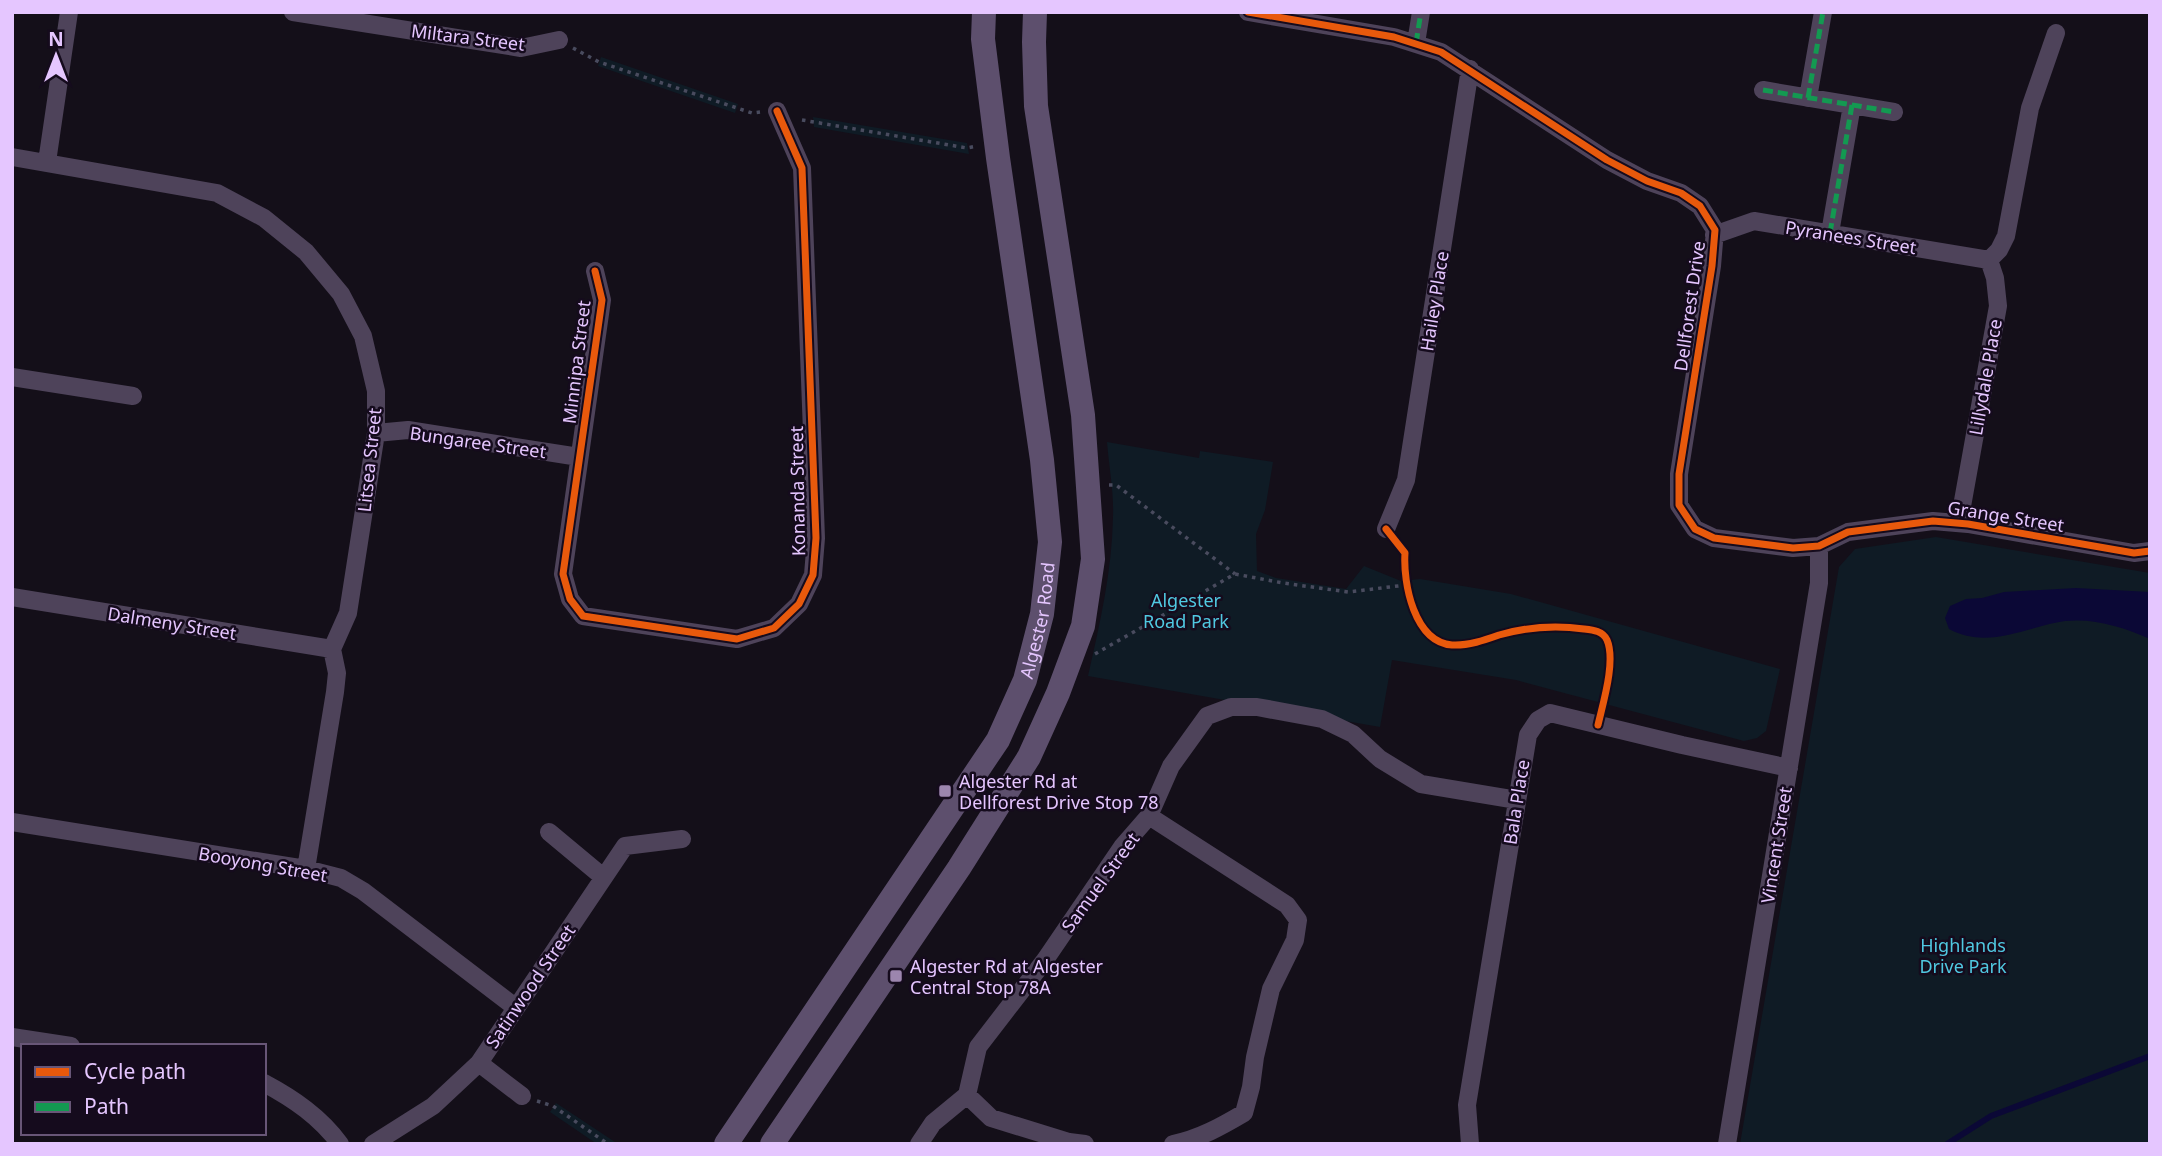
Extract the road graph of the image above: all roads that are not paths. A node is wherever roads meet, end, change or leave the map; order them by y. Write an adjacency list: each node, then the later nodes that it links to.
1 (69, 12): 18 (street)
2 (293, 12): 9 (street, Miltara Street)
3 (984, 12): 50 (main road, Algester Road)
4 (1035, 12): 51 (main road, Algester Road)
5 (1248, 12): 10 (street, Dellforest Drive)
6 (1421, 12): 10 (street)
7 (1823, 12): 13 (street)
8 (2056, 33): 21 (street)
9 (559, 40)
10 (1416, 43): 11 (street, Dellforest Drive)
11 (1470, 69): 20 (street, Dellforest Drive); 28 (street, Hailey Place)
12 (1763, 90): 13 (street)
13 (1808, 98): 14 (street)
14 (1852, 105): 16 (street); 19 (street)
15 (777, 111): 26 (street, Konanda Street)
16 (1894, 112)
17 (12, 157): 18 (street, Litsea Street)
18 (47, 162): 25 (street, Litsea Street)
19 (1830, 233): 20 (street, Pyranees Street); 21 (street, Pyranees Street)
20 (1714, 235): 29 (street, Dellforest Drive)
21 (1989, 260): 27 (street, Lillydale Place)
22 (595, 271): 26 (street, Minnipa Street)
23 (12, 377): 24 (street)
24 (132, 396)
25 (376, 433): 26 (street, Bungaree Street); 32 (street, Litsea Street)
26 (579, 457)
27 (1959, 523): 29 (street, Grange Street); 30 (street, Grange Street)
28 (1386, 529)
29 (1819, 546): 33 (street, Vincent Street)
30 (2150, 551)
31 (12, 597): 32 (street, Dalmeny Street)
32 (332, 649): 39 (street)
33 (1789, 768): 34 (street, Bala Place); 56 (street, Vincent Street)
34 (1517, 800): 35 (street, Samuel Street); 55 (street, Bala Place)
35 (1149, 816): 46 (street, Samuel Street); 54 (street)
36 (12, 822): 39 (street, Booyong Street)
37 (549, 832): 40 (street)
38 (682, 839): 40 (street, Satinwood Street)
39 (306, 869): 41 (street, Booyong Street)
40 (603, 877): 41 (street, Satinwood Street)
41 (515, 1007): 44 (street, Satinwood Street)
42 (12, 1037): 43 (street)
43 (58, 1044)
44 (479, 1063): 47 (street); 49 (street, Satinwood Street)
45 (266, 1084): 48 (street)
46 (967, 1095): 52 (street); 53 (street)
47 (522, 1096)
48 (340, 1144)
49 (373, 1144)
50 (726, 1144)
51 (772, 1144)
52 (919, 1144)
53 (1085, 1144)
54 (1173, 1144)
55 (1470, 1144)
56 (1727, 1144)

